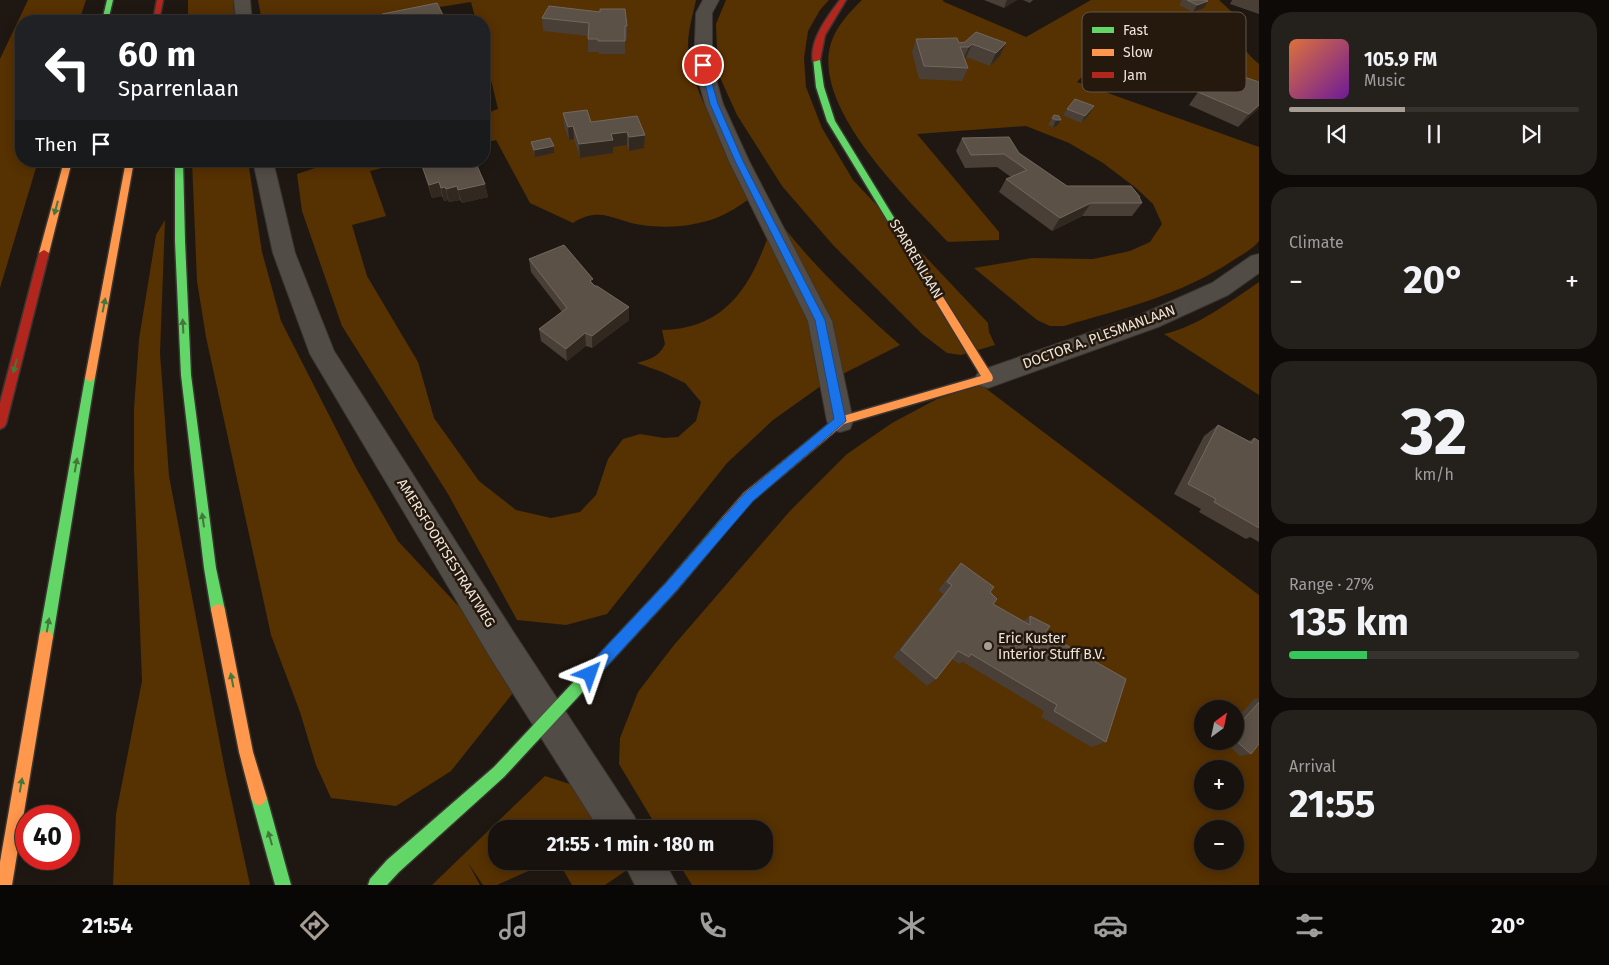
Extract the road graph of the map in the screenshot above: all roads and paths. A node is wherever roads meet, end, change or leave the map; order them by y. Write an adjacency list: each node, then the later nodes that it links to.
1 (110, 0): 6 (main road)
2 (160, 0): 7 (main road)
3 (242, 0): 8 (street)
4 (711, 0): 15 (street)
5 (843, 0): 14 (main road, SPARRENLAAN)
6 (106, 15)
7 (157, 15)
8 (243, 15)
9 (66, 167): 16 (main road, one-way to 16)
10 (129, 167): 20 (main road, one-way to 10)
11 (180, 167): 21 (main road, one-way to 11)
12 (264, 167): 17 (street, AMERSFOORTSESTRAATWEG)
13 (1259, 262): 14 (street, DOCTOR A. PLESMANLAAN)
14 (988, 378): 15 (main road)
15 (840, 421): 17 (main road)
16 (0, 424)
17 (550, 718): 18 (street, AMERSFOORTSESTRAATWEG); 22 (main road)
18 (615, 820)
19 (648, 870): 23 (street)
20 (4, 885)
21 (283, 885)
22 (376, 885)
23 (657, 885)

